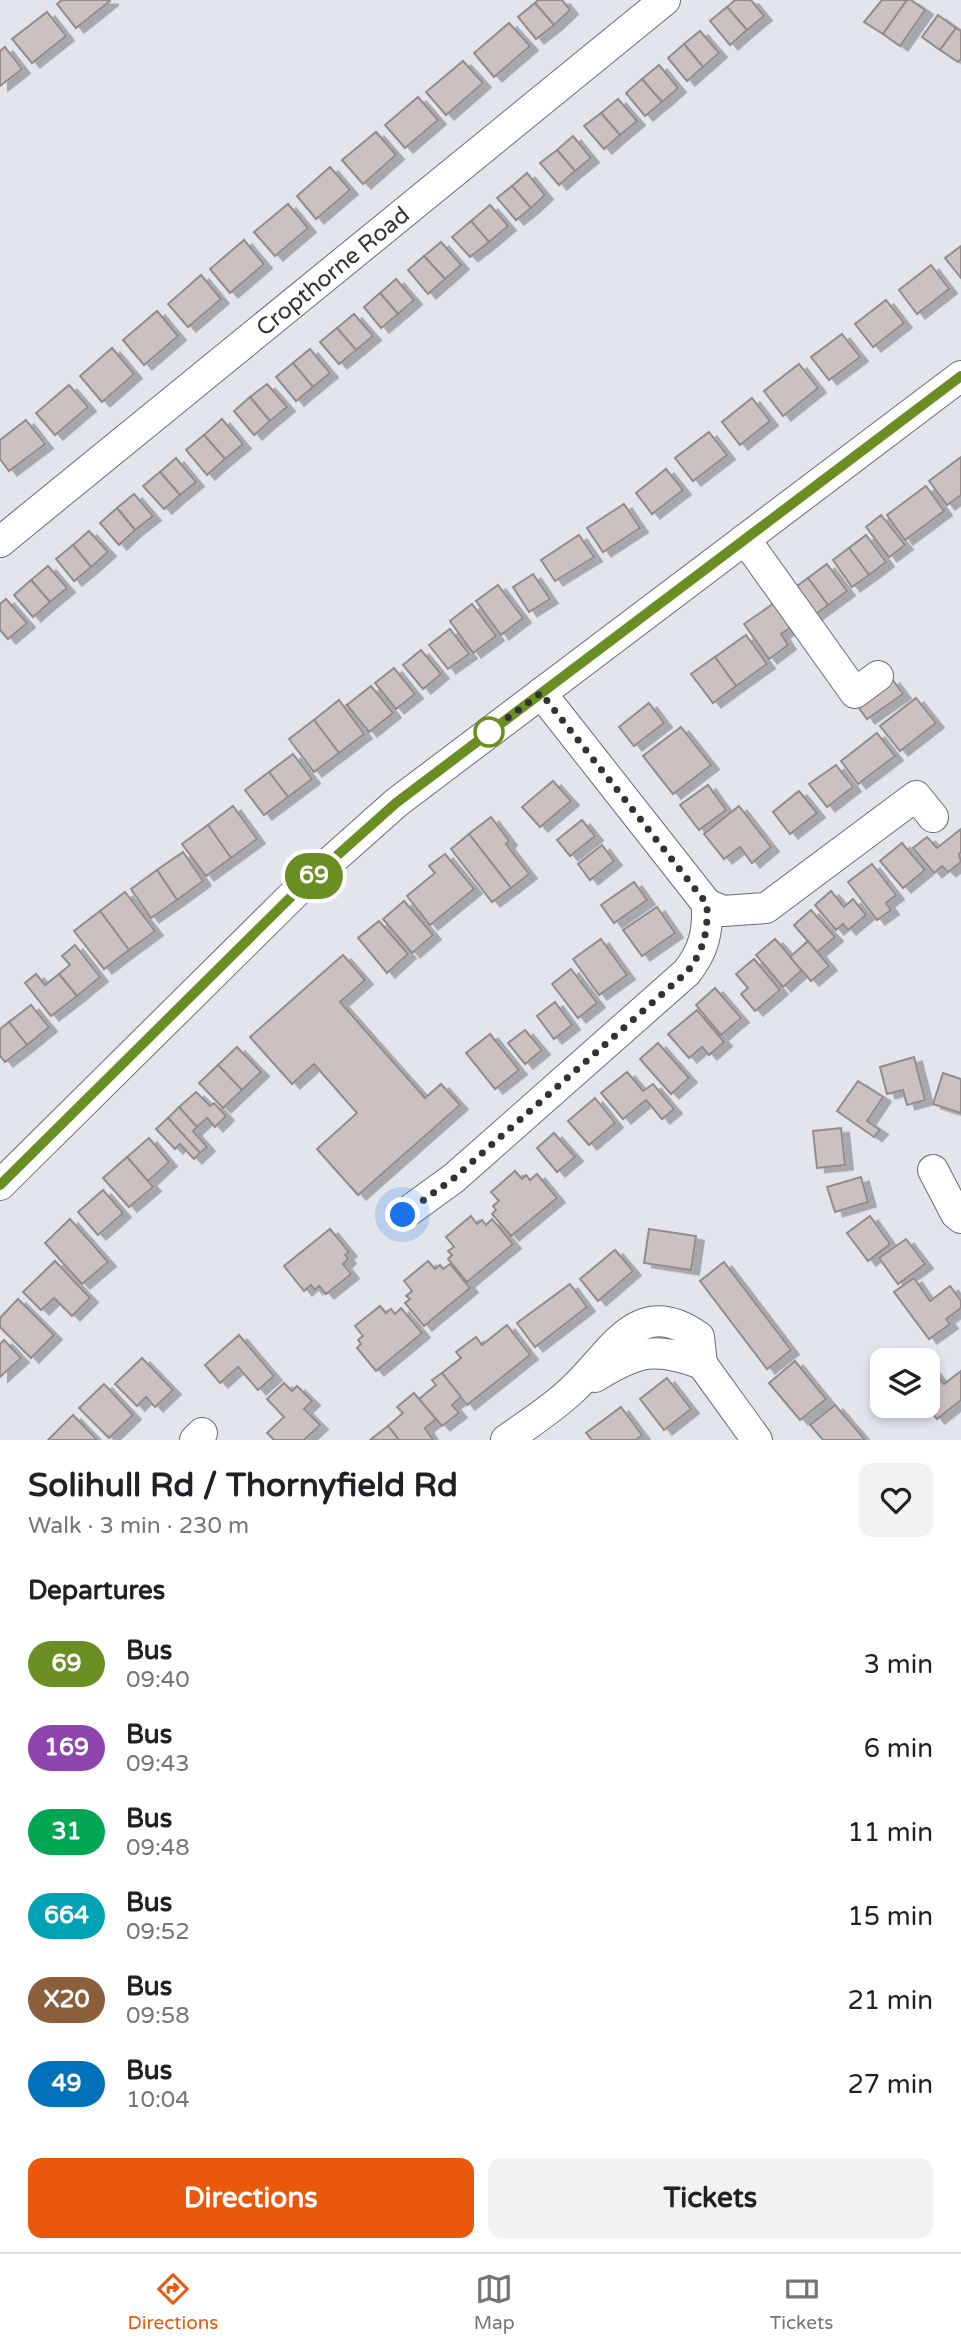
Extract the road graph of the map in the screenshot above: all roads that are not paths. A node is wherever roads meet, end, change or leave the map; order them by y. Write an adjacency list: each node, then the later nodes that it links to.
1 (665, 0): 4 (street, Cropthorne Road)
2 (961, 376): 3 (street)
3 (745, 540): 5 (street); 6 (street)
4 (0, 542)
5 (878, 676)
6 (541, 693): 8 (street); 10 (street)
7 (933, 817): 8 (street)
8 (707, 904): 11 (street)
9 (933, 1170): 12 (street)
10 (0, 1185)
11 (403, 1215)
12 (961, 1218)
13 (506, 1440): 14 (street)
14 (757, 1440)

